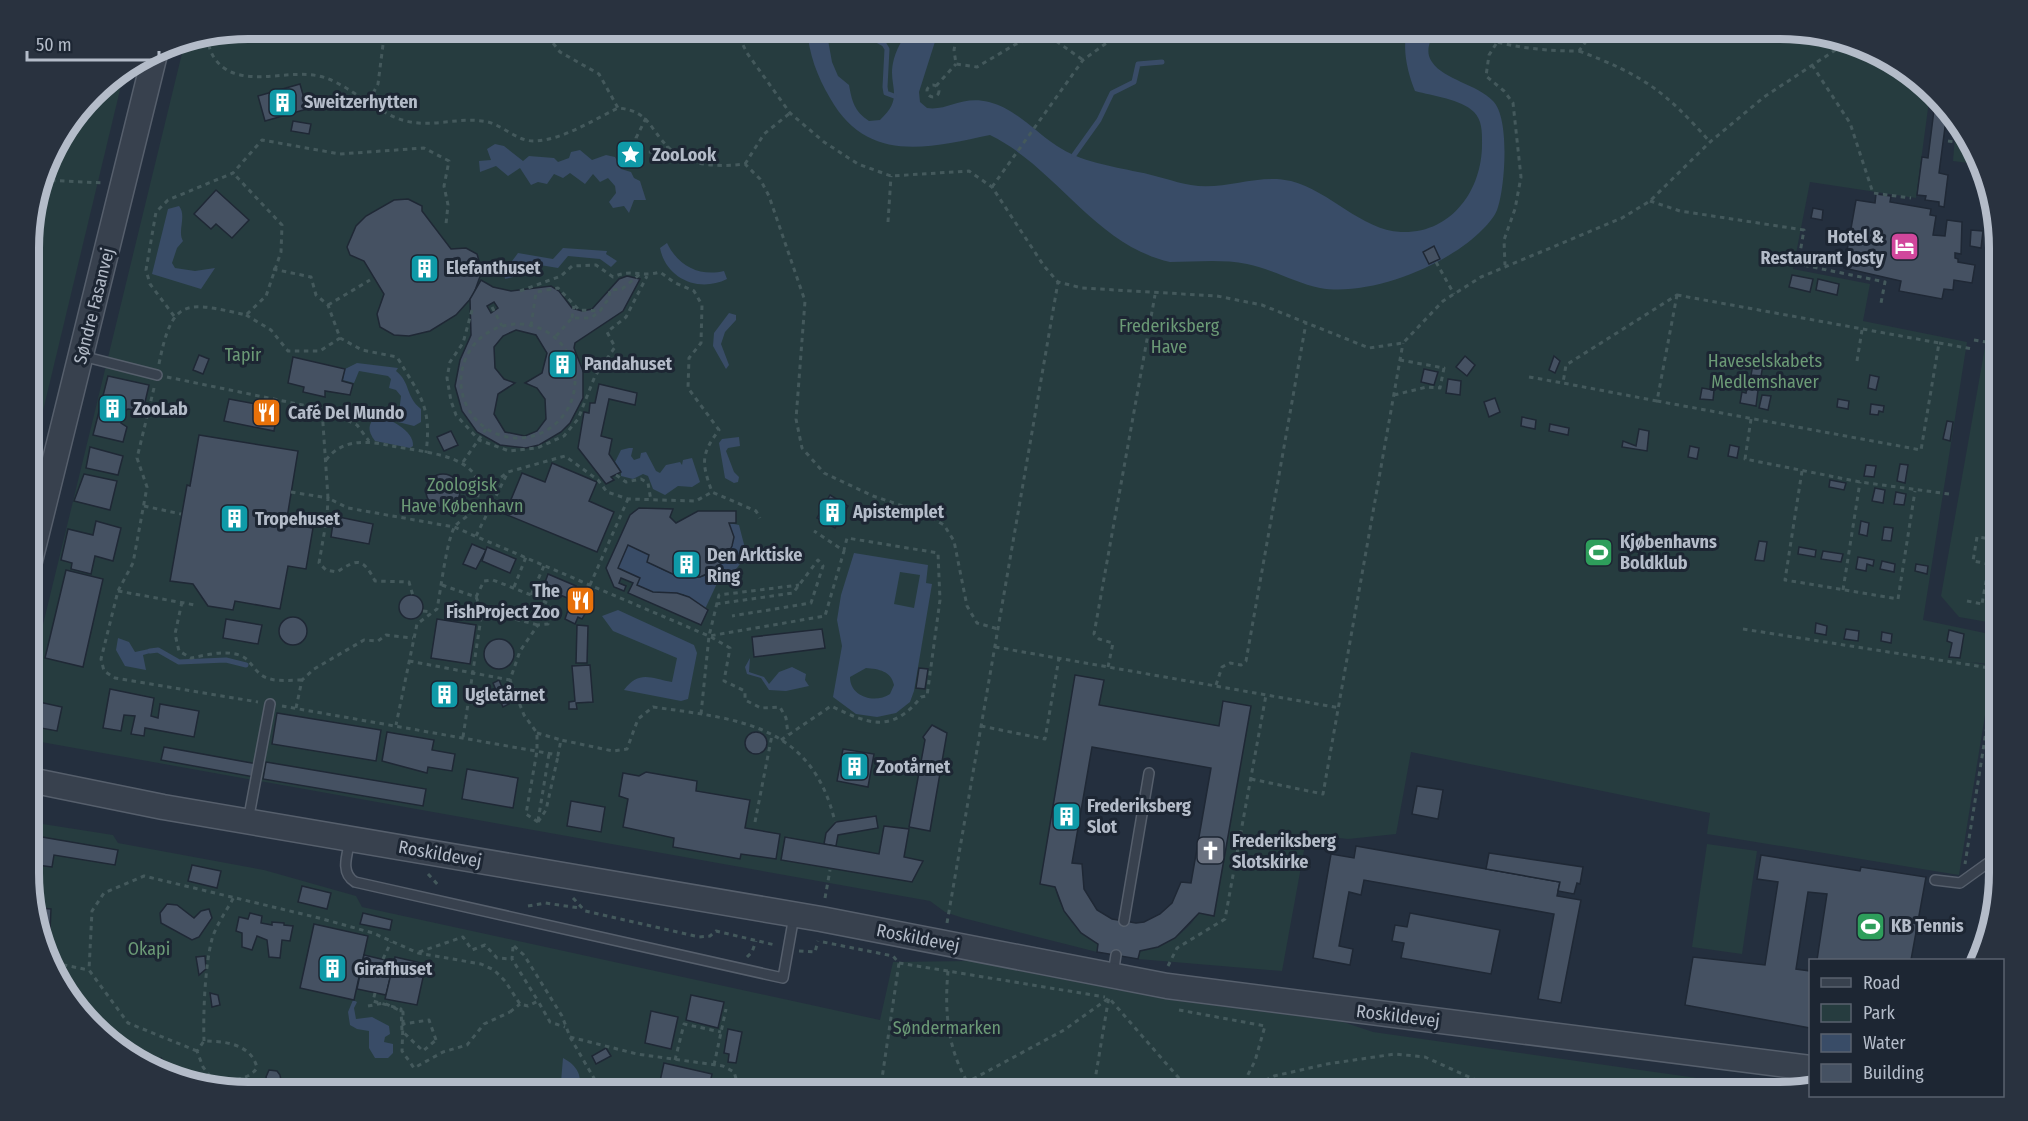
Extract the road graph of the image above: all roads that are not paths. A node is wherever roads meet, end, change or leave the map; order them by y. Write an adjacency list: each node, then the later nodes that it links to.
1 (153, 62): 2 (street, Søndre Fasanvej)
2 (82, 356): 3 (lane); 4 (street, Søndre Fasanvej)
3 (157, 375)
4 (39, 526)
5 (270, 704): 8 (lane)
6 (1149, 773): 13 (lane)
7 (39, 782): 8 (street, Roskildevej)
8 (248, 821): 9 (street, Roskildevej)
9 (351, 838): 12 (street, Roskildevej); 12 (lane)
10 (1989, 862): 11 (lane)
11 (1935, 879)
12 (794, 914): 14 (street, Roskildevej)
13 (1124, 921)
14 (1809, 1068)

